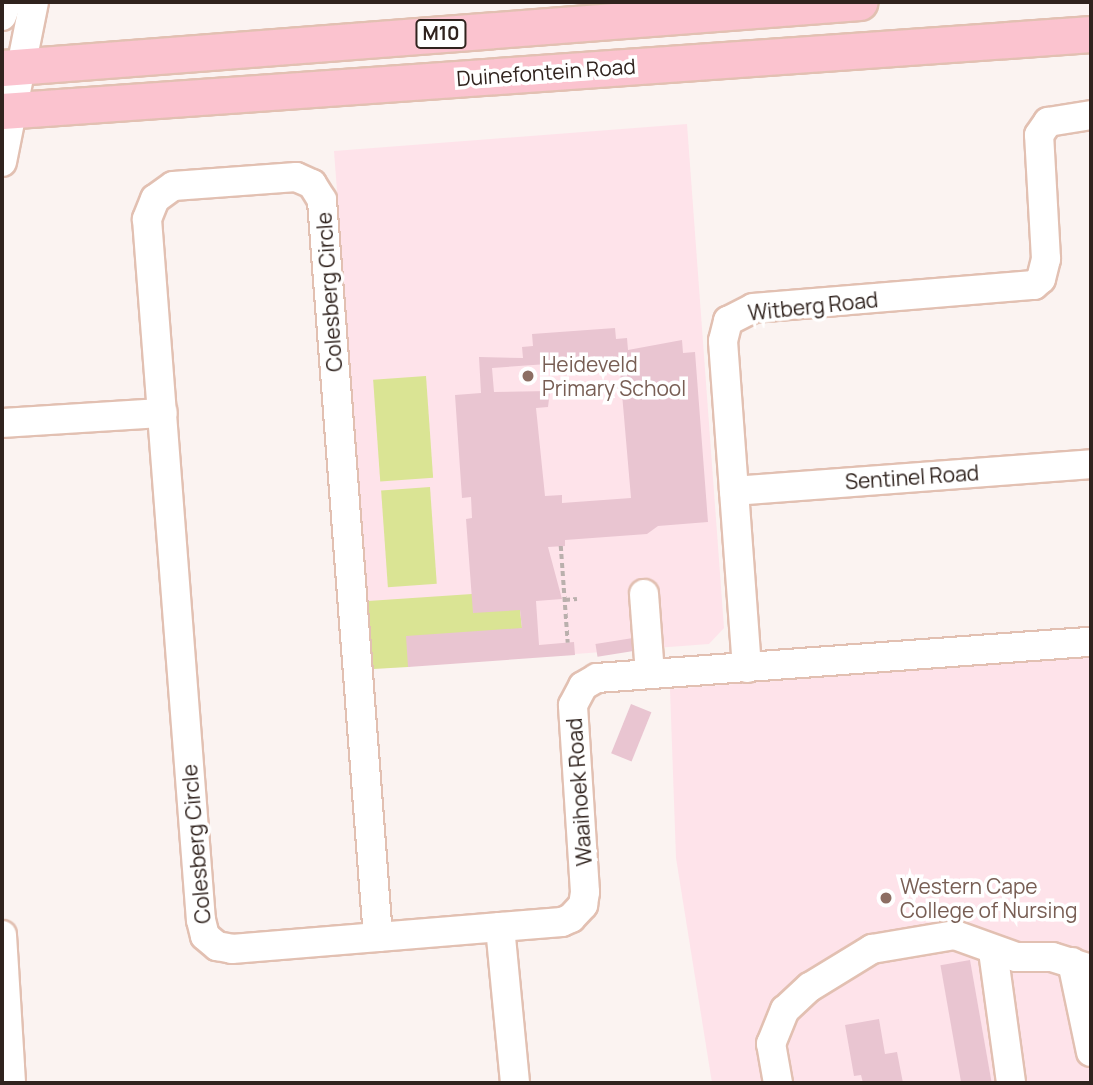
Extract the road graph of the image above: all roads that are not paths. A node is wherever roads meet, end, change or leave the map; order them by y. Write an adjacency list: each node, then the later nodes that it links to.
1 (7, 2): 4 (street)
2 (34, 2): 6 (street)
3 (855, 2): 6 (main road, M10)
4 (2, 16)
5 (1091, 34): 7 (main road, Duinefontein Road / M10)
6 (12, 67): 7 (street)
7 (8, 111): 9 (street)
8 (1091, 115): 13 (street, Witberg Road)
9 (2, 162)
10 (163, 413): 11 (street); 20 (street, Colesberg Circle); 21 (street, Colesberg Circle)
11 (2, 423)
12 (1091, 464): 13 (street, Sentinel Road)
13 (734, 491): 16 (street, Witberg Road)
14 (644, 594): 17 (street)
15 (1091, 642): 16 (street, Waaihoek Road)
16 (747, 668): 17 (street, Waaihoek Road)
17 (650, 674): 18 (street, Waaihoek Road)
18 (500, 927): 20 (street, Waaihoek Road); 26 (street)
19 (2, 935): 25 (street)
20 (377, 937): 21 (street, Waaihoek Road)
21 (211, 942)
22 (993, 951): 23 (street); 27 (street); 28 (street)
23 (1082, 965): 24 (street)
24 (1091, 1052)
25 (11, 1083)
26 (515, 1083)
27 (778, 1083)
28 (1011, 1083)

